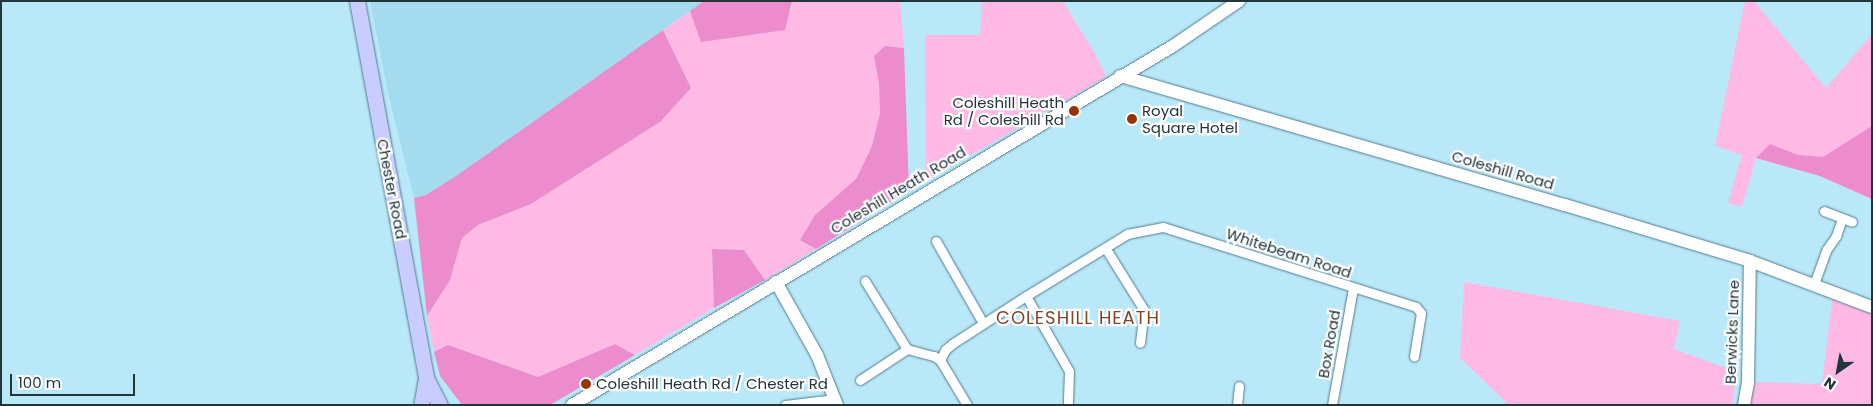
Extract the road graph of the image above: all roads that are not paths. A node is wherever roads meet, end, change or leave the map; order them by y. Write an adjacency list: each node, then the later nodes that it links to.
1 (356, 1): 21 (highway, Chester Road)
2 (1239, 1): 3 (street, Coleshill Heath Road)
3 (1120, 76): 9 (street, Coleshill Road); 11 (street, Coleshill Heath Road)
4 (1824, 211): 5 (street)
5 (1842, 219): 6 (street); 12 (street)
6 (1852, 222)
7 (936, 241): 16 (street)
8 (1106, 249): 13 (street, Whitebeam Road); 14 (street, Whitebeam Road); 17 (street)
9 (1750, 261): 12 (street, Coleshill Road); 33 (street, Berwicks Lane)
10 (865, 281): 18 (street)
11 (776, 282): 24 (street); 27 (street, Coleshill Heath Road)
12 (1814, 284): 15 (street, Coleshill Road)
13 (1353, 288): 19 (street, Whitebeam Road); 32 (street, Box Road)
14 (1026, 296): 16 (street, Whitebeam Road); 30 (street)
15 (1872, 307)
16 (983, 323): 20 (street, Whitebeam Road)
17 (1140, 343)
18 (907, 350): 20 (street); 22 (street)
19 (1414, 356)
20 (940, 360): 29 (street)
21 (426, 378): 25 (highway, Chester Road); 26 (highway, Chester Road)
22 (860, 380)
23 (1239, 386): 31 (street)
24 (836, 402): 28 (street)
25 (421, 405)
26 (440, 405)
27 (572, 405)
28 (785, 405)
29 (967, 405)
30 (1068, 405)
31 (1237, 405)
32 (1332, 405)
33 (1744, 405)

